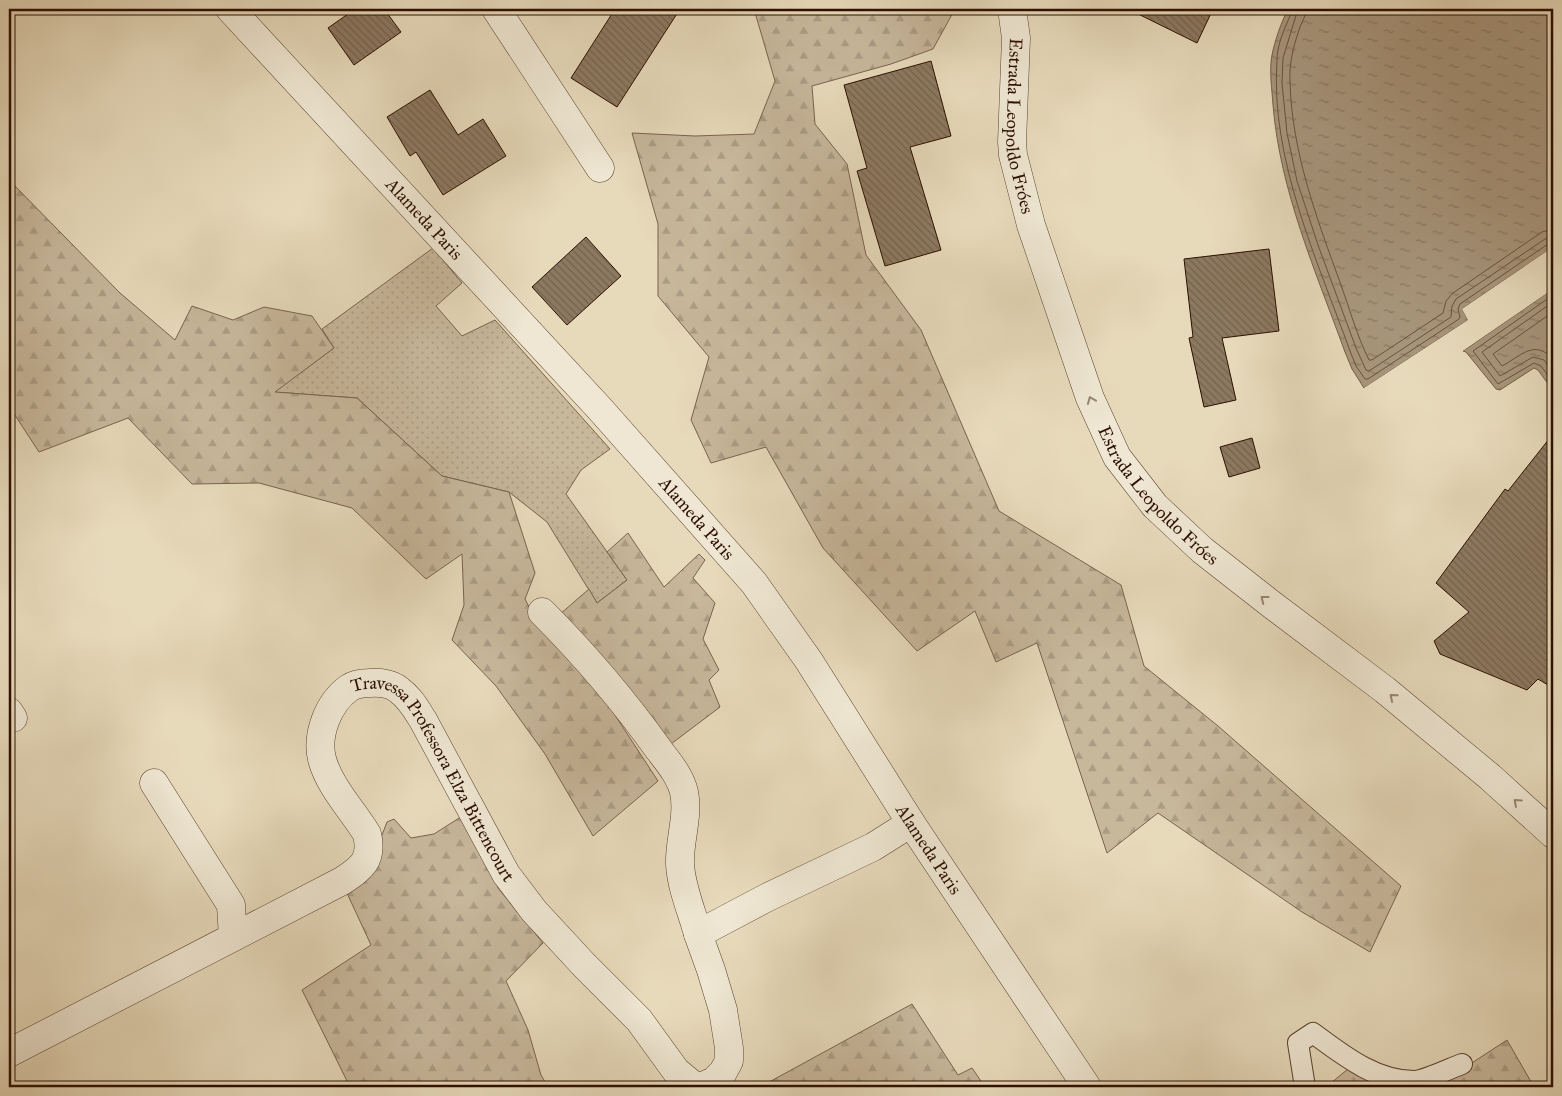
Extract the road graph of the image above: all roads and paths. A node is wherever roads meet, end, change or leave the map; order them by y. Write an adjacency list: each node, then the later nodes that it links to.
1 (230, 9): 7 (street, Alameda Paris)
2 (496, 9): 4 (street)
3 (1012, 9): 8 (street, Estrada Leopoldo Fróes, one-way to 3)
4 (600, 168)
5 (542, 612): 9 (street, Travessa Professora Elza Bittencourt)
6 (154, 782): 10 (street)
7 (912, 823): 9 (street); 13 (street, Alameda Paris)
8 (1553, 834)
9 (698, 934): 10 (street, Travessa Professora Elza Bittencourt)
10 (234, 937): 11 (street, Travessa Professora Elza Bittencourt)
11 (9, 1054)
12 (1462, 1064): 14 (street)
13 (1087, 1087)
14 (1305, 1087)

